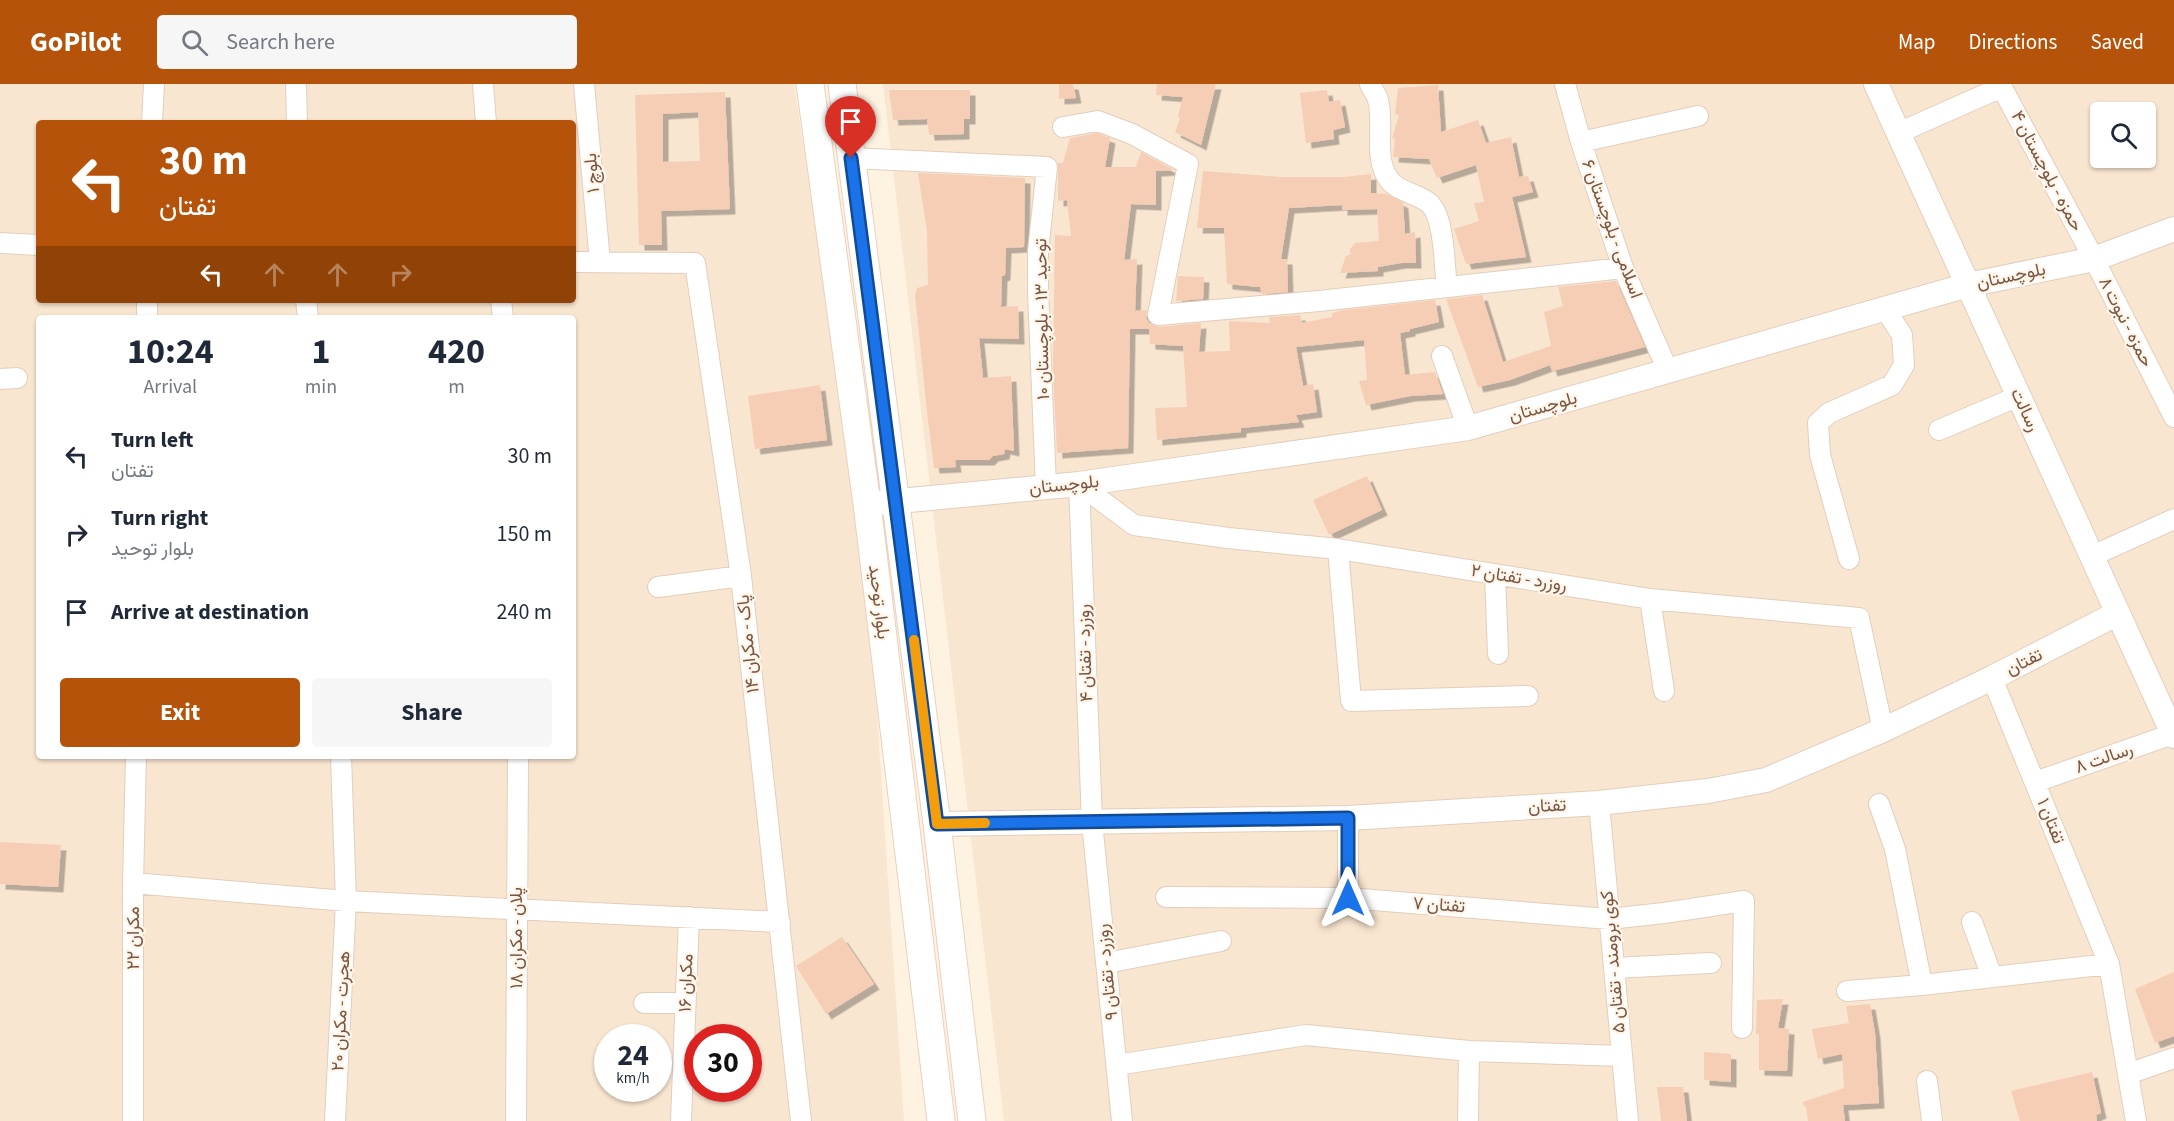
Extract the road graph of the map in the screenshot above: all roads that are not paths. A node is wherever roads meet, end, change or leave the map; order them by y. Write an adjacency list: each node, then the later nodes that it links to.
1 (154, 84): 12 (street)
2 (296, 84): 13 (street)
3 (483, 84): 14 (street)
4 (584, 84): 24 (street, بلوچ ۱)
5 (810, 84): 38 (main road, بلوار توحید)
6 (842, 84): 18 (main road, بلوار توحید)
7 (1370, 84): 27 (street)
8 (1565, 84): 17 (street, اسلامی - بلوچستان ۶)
9 (1876, 84): 16 (street, رسالت)
10 (2001, 86): 16 (street); 22 (street, حمزه - بلوچستان ۴)
11 (1698, 116): 17 (street)
12 (152, 120)
13 (297, 120)
14 (486, 120)
15 (1064, 126): 27 (street)
16 (1898, 133): 26 (street, رسالت)
17 (1581, 142): 25 (street, اسلامی - بلوچستان ۶)
18 (851, 158): 36 (street, توحید ۱۳ - بلوچستان ۱۰); 37 (main road, بلوار توحید)
19 (2174, 229): 22 (street, بلوچستان)
20 (0, 243): 21 (street)
21 (36, 246)
22 (2094, 259): 26 (street, بلوچستان); 32 (street, حمزه - نبوت ۸)
23 (576, 262): 24 (street)
24 (600, 262): 44 (street, پاک - مکران ۱۴)
25 (1623, 268): 27 (street); 30 (street, اسلامی - بلوچستان ۶)
26 (1968, 285): 28 (street, بلوچستان); 31 (street, رسالت)
27 (1447, 287)
28 (1885, 309): 30 (street, بلوچستان); 42 (street)
29 (1442, 356): 33 (street)
30 (1668, 371): 33 (street, بلوچستان)
31 (2019, 396): 34 (street); 41 (street, رسالت)
32 (2174, 417)
33 (1468, 428): 35 (street, بلوچستان)
34 (1939, 430)
35 (1079, 484): 36 (street, بلوچستان); 40 (street, روزرد - تفتان ۲); 61 (street, روزرد - تفتان ۴)
36 (1046, 487): 37 (street, بلوچستان)
37 (896, 501): 38 (street, بلوچستان); 62 (main road, بلوار توحید)
38 (867, 504): 94 (main road, بلوار توحید)
39 (2174, 519): 41 (street)
40 (1338, 549): 43 (street, روزرد - تفتان ۲); 51 (street)
41 (2092, 556): 47 (street, رسالت)
42 (1849, 559)
43 (1496, 574): 46 (street, روزرد - تفتان ۲); 48 (street)
44 (741, 576): 45 (street); 70 (street, پاک - مکران ۱۴)
45 (658, 587)
46 (1650, 598): 50 (street); 52 (street, روزرد - تفتان ۲)
47 (2118, 613): 49 (street, تفتان); 53 (street, رسالت)
48 (1498, 654)
49 (1992, 678): 52 (street, تفتان); 57 (street, تفتان ۱)
50 (1664, 691)
51 (1528, 696)
52 (1883, 730): 58 (street, تفتان)
53 (2174, 735): 57 (street, رسالت ۸)
54 (136, 759): 63 (street, مکران ۲۲)
55 (341, 759): 66 (street, هجرت - مکران ۲۰)
56 (518, 759): 67 (street, پلان - مکران ۱۸)
57 (2035, 782): 75 (street, تفتان ۱)
58 (1599, 802): 60 (street, تفتان); 69 (street, کوی برومند - تفتان ۵)
59 (1879, 804): 78 (street)
60 (1348, 818): 61 (street, تفتان); 65 (street)
61 (1092, 822): 62 (street, تفتان); 73 (street, روزرد - تفتان ۹)
62 (937, 824): 95 (main road, بلوار توحید)
63 (133, 883): 66 (street); 89 (street, مکران ۲۲)
64 (1166, 897): 65 (street, تفتان ۷)
65 (1348, 898): 69 (street, تفتان ۷)
66 (346, 901): 67 (street); 90 (street, هجرت - مکران ۲۰)
67 (516, 909): 68 (street); 91 (street, پلان - مکران ۱۸)
68 (689, 917): 70 (street); 81 (street, مکران ۱۶)
69 (1609, 919): 76 (street, کوی برومند - تفتان ۵); 82 (street, تفتان ۷)
70 (780, 922): 93 (street, پاک - مکران ۱۴)
71 (1972, 922): 77 (street)
72 (1221, 941): 73 (street)
73 (1106, 963): 86 (street, روزرد - تفتان ۹)
74 (1711, 963): 76 (street)
75 (2109, 964): 77 (street); 87 (street, تفتان ۱)
76 (1614, 968): 84 (street, کوی برومند - تفتان ۵)
77 (1992, 977): 78 (street)
78 (1922, 985): 79 (street)
79 (1847, 991)
80 (644, 1003): 81 (street)
81 (686, 1004): 92 (street, مکران ۱۶)
82 (1742, 1028)
83 (1468, 1051): 84 (street); 86 (street); 97 (street)
84 (1622, 1056): 98 (street, کوی برومند - تفتان ۵)
85 (2174, 1058): 87 (street)
86 (1117, 1065): 96 (street, روزرد - تفتان ۹)
87 (2128, 1074): 100 (street, تفتان ۱)
88 (1927, 1080): 99 (street)
89 (133, 1121)
90 (335, 1121)
91 (516, 1121)
92 (681, 1121)
93 (801, 1121)
94 (942, 1121)
95 (972, 1121)
96 (1122, 1121)
97 (1468, 1121)
98 (1628, 1121)
99 (1932, 1121)
100 (2136, 1121)

